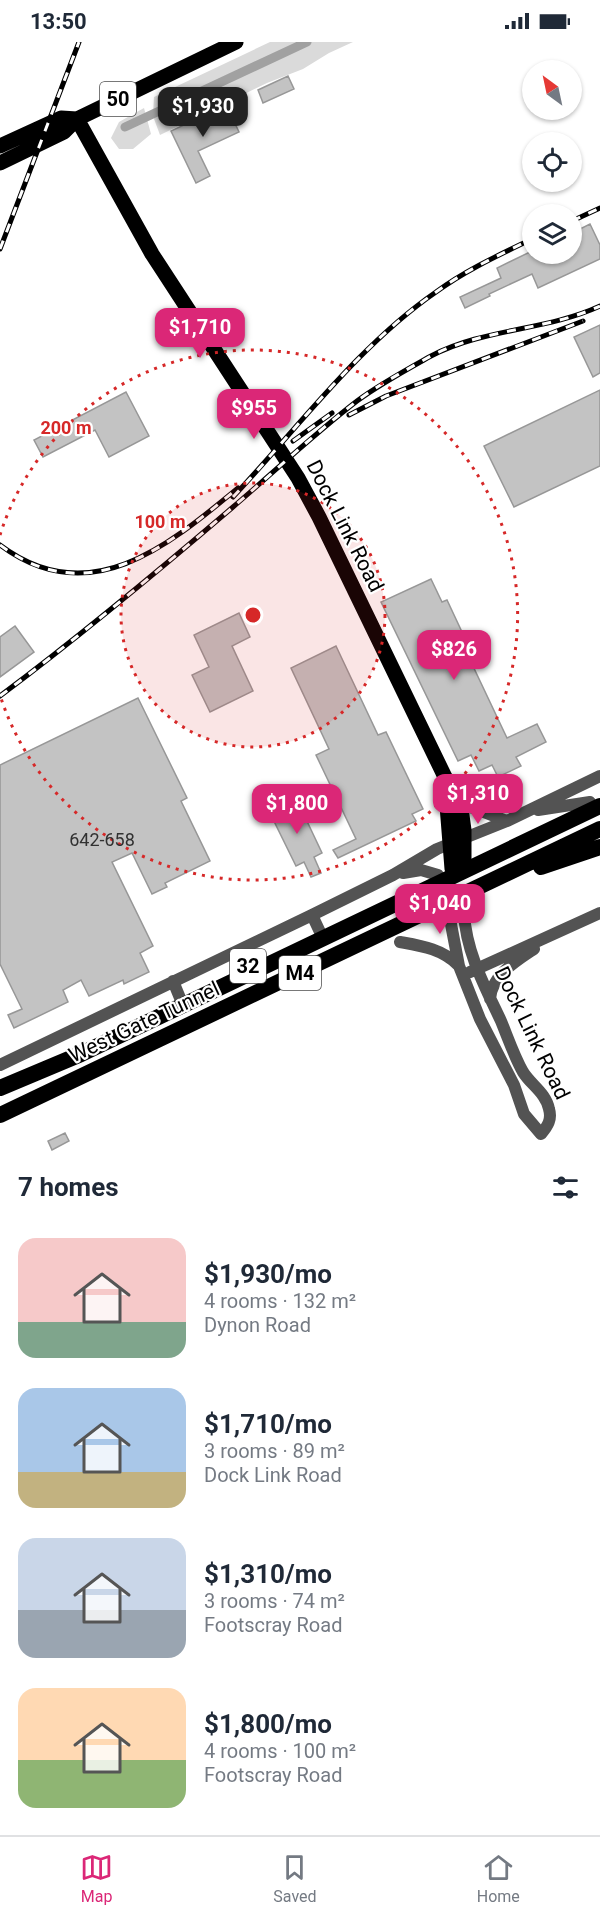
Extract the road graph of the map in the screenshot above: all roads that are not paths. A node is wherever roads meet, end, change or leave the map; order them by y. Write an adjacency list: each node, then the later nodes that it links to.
1 (236, 42): 2 (main road, 50)
2 (77, 119): 3 (main road, 50); 4 (main road, Dock Link Road)
3 (2, 153)
4 (445, 777): 7 (main road, Dock Link Road); 11 (main road, Dock Link Road)
5 (600, 777): 8 (street)
6 (597, 802): 8 (street); 13 (main road, 32); 30 (highway, West Gate Tunnel / M4)
7 (460, 803): 9 (street); 11 (main road, Dock Link Road)
8 (525, 812): 9 (street)
9 (507, 820): 11 (street)
10 (600, 829): 15 (highway, West Gate Tunnel / M4)
11 (458, 840): 13 (main road, Dock Link Road); 14 (street)
12 (600, 847): 15 (highway)
13 (452, 869): 14 (street); 20 (main road, 32)
14 (393, 875): 18 (street)
15 (472, 891): 31 (highway, West Gate Tunnel / M4)
16 (464, 913): 23 (street, Dock Link Road)
17 (600, 913): 21 (street)
18 (312, 915): 20 (street); 25 (street)
19 (450, 919): 24 (street, Dock Link Road)
20 (321, 932): 26 (main road, 32)
21 (555, 934): 23 (street); 27 (street)
22 (400, 942): 24 (street)
23 (477, 968): 24 (street); 27 (street, Dock Link Road)
24 (461, 971): 27 (street, Dock Link Road)
25 (173, 981): 26 (street); 29 (street)
26 (180, 998): 28 (main road, 32)
27 (490, 1001)
28 (131, 1021)
29 (0, 1065)
30 (0, 1088)
31 (0, 1115)

